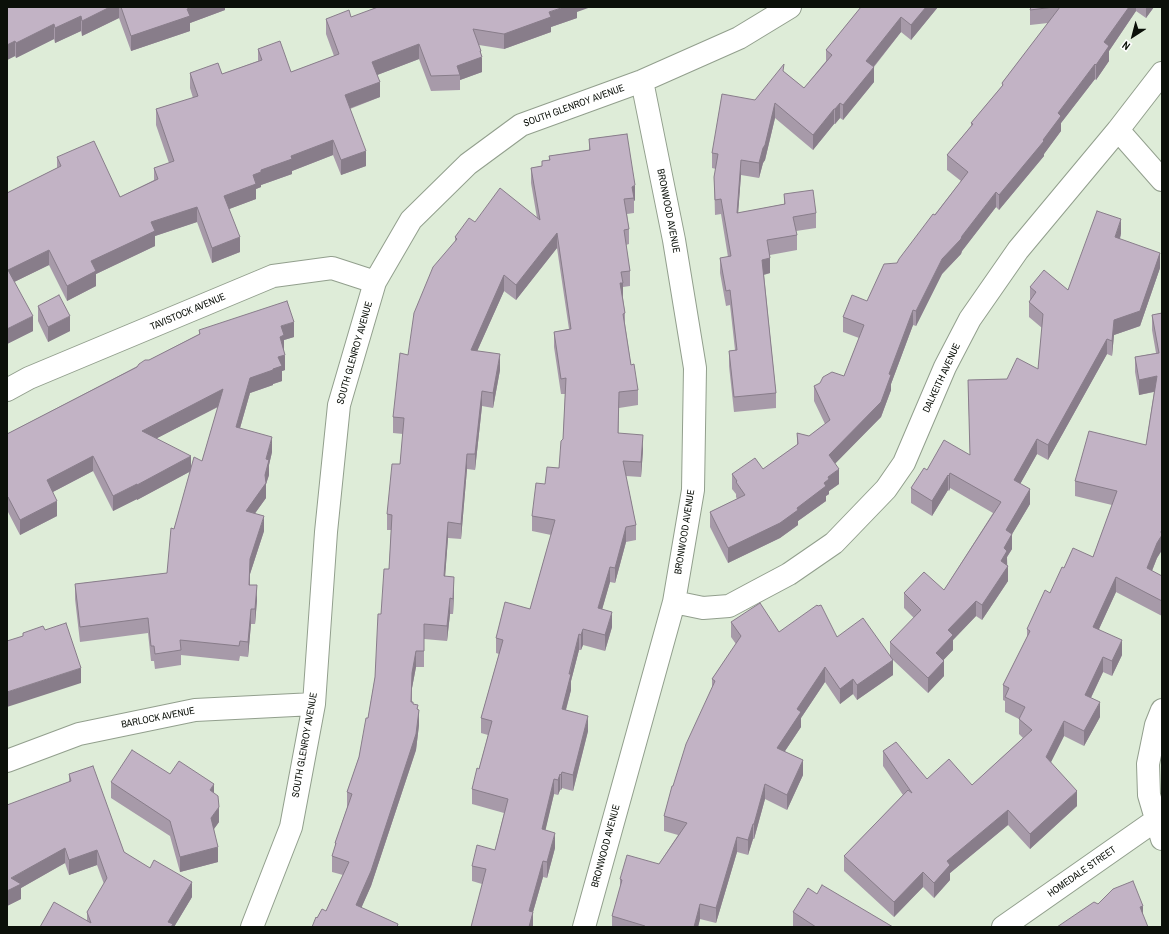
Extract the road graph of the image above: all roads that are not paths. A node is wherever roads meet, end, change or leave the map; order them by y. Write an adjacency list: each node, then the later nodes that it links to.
1 (790, 7): 3 (street, SOUTH GLENROY AVENUE)
2 (1162, 73): 4 (street, DALKEITH AVENUE)
3 (642, 81): 6 (street, SOUTH GLENROY AVENUE); 8 (street, BRONWOOD AVENUE)
4 (1118, 130): 5 (street); 8 (street, DALKEITH AVENUE)
5 (1162, 180)
6 (375, 282): 7 (street, TAVISTOCK AVENUE); 9 (street, SOUTH GLENROY AVENUE)
7 (7, 390)
8 (674, 602): 14 (street, BRONWOOD AVENUE)
9 (314, 704): 11 (street, BARLOCK AVENUE); 13 (street, SOUTH GLENROY AVENUE)
10 (1162, 710): 12 (street)
11 (7, 761)
12 (1160, 826): 15 (street, HOMEDALE STREET)
13 (252, 927)
14 (584, 927)
15 (1003, 927)

